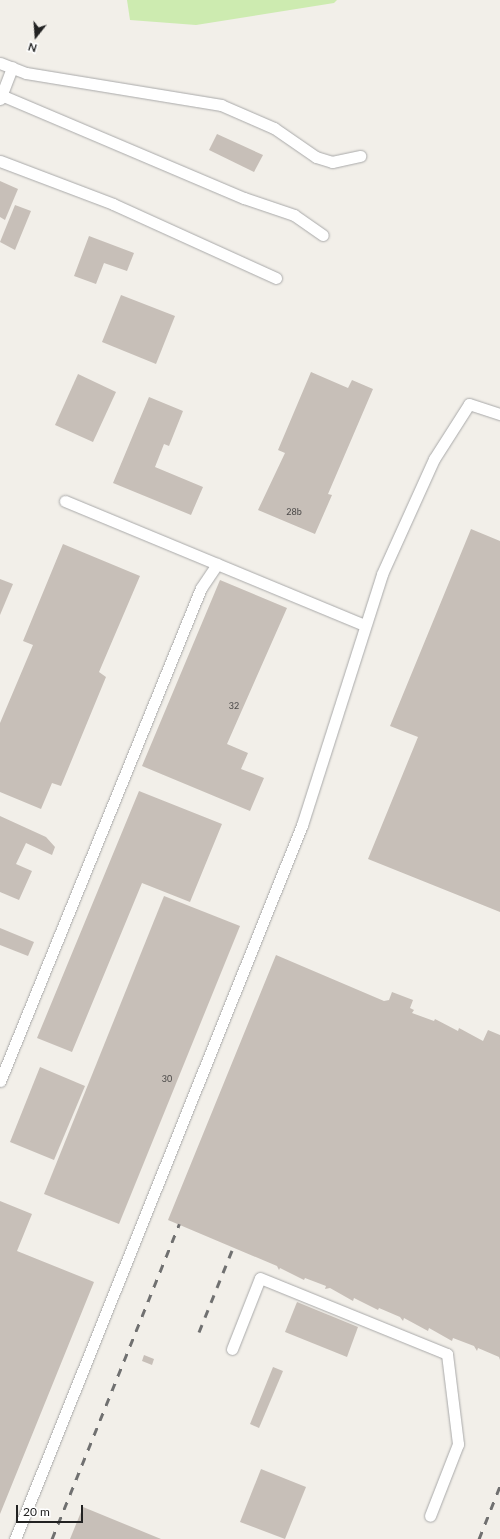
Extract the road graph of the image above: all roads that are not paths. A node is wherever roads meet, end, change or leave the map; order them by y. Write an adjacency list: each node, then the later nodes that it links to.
1 (0, 63): 2 (lane)
2 (12, 67): 3 (lane); 4 (lane)
3 (1, 97): 6 (lane)
4 (360, 156)
5 (0, 161): 7 (lane)
6 (323, 235)
7 (276, 278)
8 (500, 414): 11 (lane)
9 (65, 501): 10 (lane)
10 (217, 564): 11 (lane); 12 (lane)
11 (364, 625): 15 (lane)
12 (0, 1080)
13 (232, 1349): 14 (lane)
14 (430, 1516)
15 (15, 1539)

